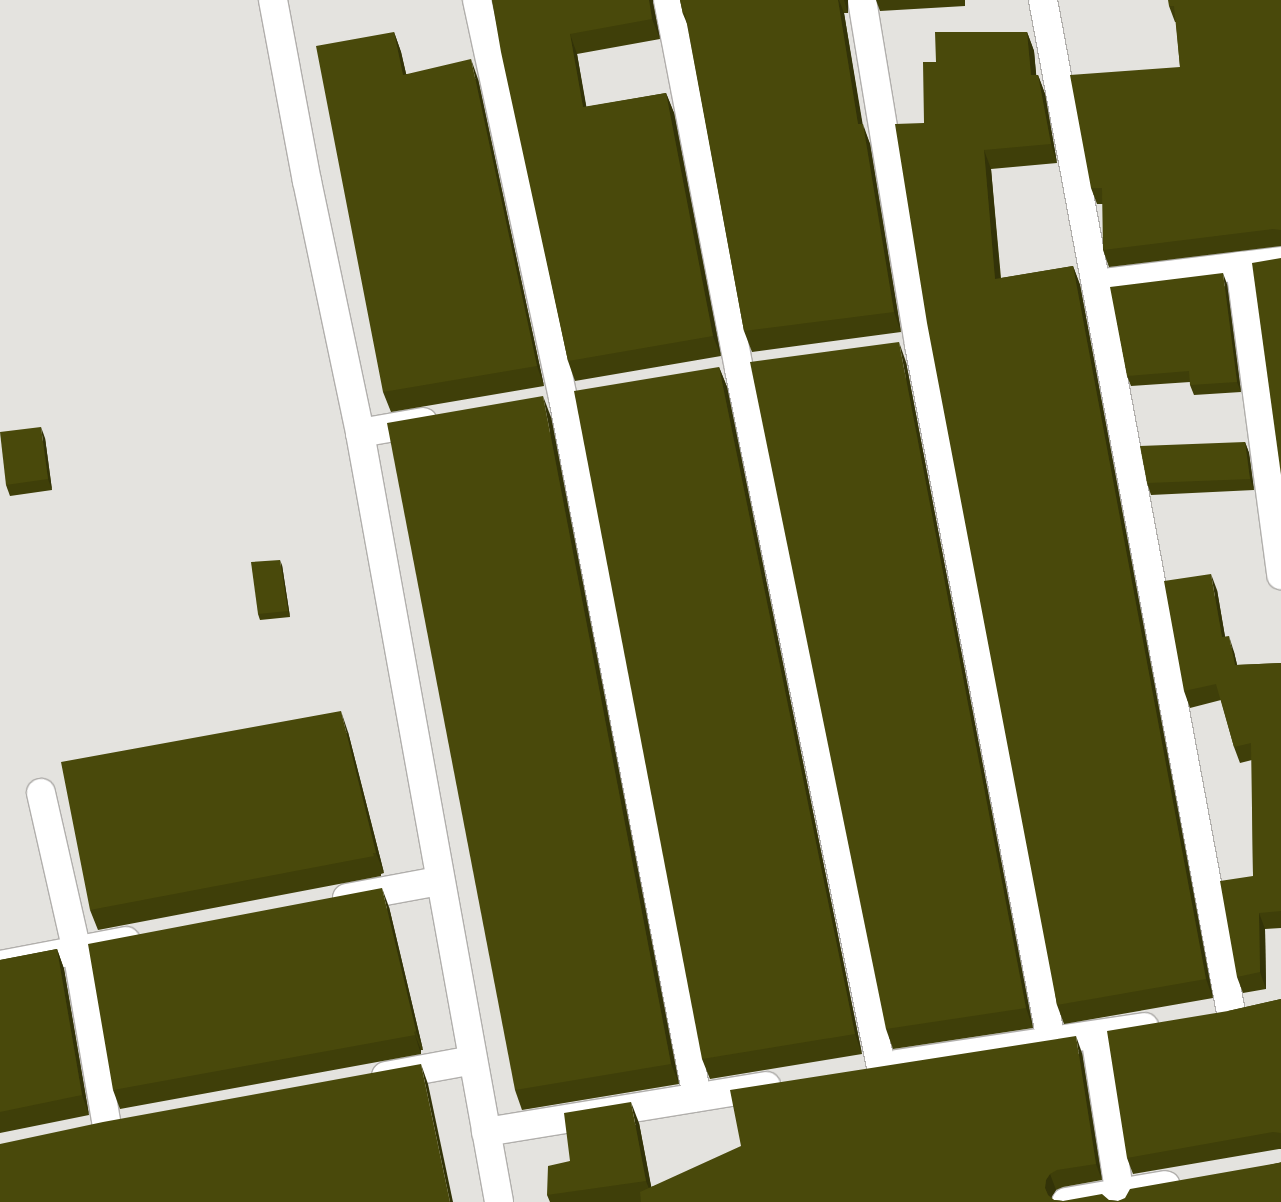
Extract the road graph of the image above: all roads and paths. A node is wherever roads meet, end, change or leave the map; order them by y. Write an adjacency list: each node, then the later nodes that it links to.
1 (273, 0): 18 (street)
2 (477, 0): 15 (street)
3 (668, 0): 12 (street)
4 (862, 0): 9 (street)
5 (1043, 0): 8 (street)
6 (1281, 261): 7 (street)
7 (1240, 266): 8 (street); 19 (street)
8 (1096, 284): 26 (street)
9 (919, 344): 10 (street); 29 (street)
10 (890, 348)
11 (767, 365): 12 (street)
12 (739, 369): 13 (street); 31 (street)
13 (710, 374)
14 (592, 393): 15 (street)
15 (562, 398): 16 (street); 35 (street)
16 (534, 403)
17 (447, 418): 18 (street)
18 (360, 433): 21 (street)
19 (1281, 575)
20 (41, 793): 24 (street)
21 (439, 881): 22 (street); 30 (street)
22 (322, 903)
23 (146, 937): 24 (street)
24 (77, 951): 25 (street); 37 (street)
25 (0, 965)
26 (1202, 1017)
27 (1173, 1022): 28 (street)
28 (1095, 1035): 29 (street); 41 (street)
29 (1051, 1040): 31 (street)
30 (473, 1060): 33 (street); 38 (street)
31 (881, 1067): 32 (street)
32 (852, 1072)
33 (357, 1081)
34 (794, 1081): 35 (street)
35 (697, 1097): 38 (street)
36 (136, 1122): 37 (street)
37 (107, 1127): 39 (street)
38 (486, 1132): 42 (street)
39 (78, 1133)
40 (1186, 1181): 41 (street)
41 (1120, 1197): 43 (street)
42 (499, 1202)
43 (1066, 1202)

